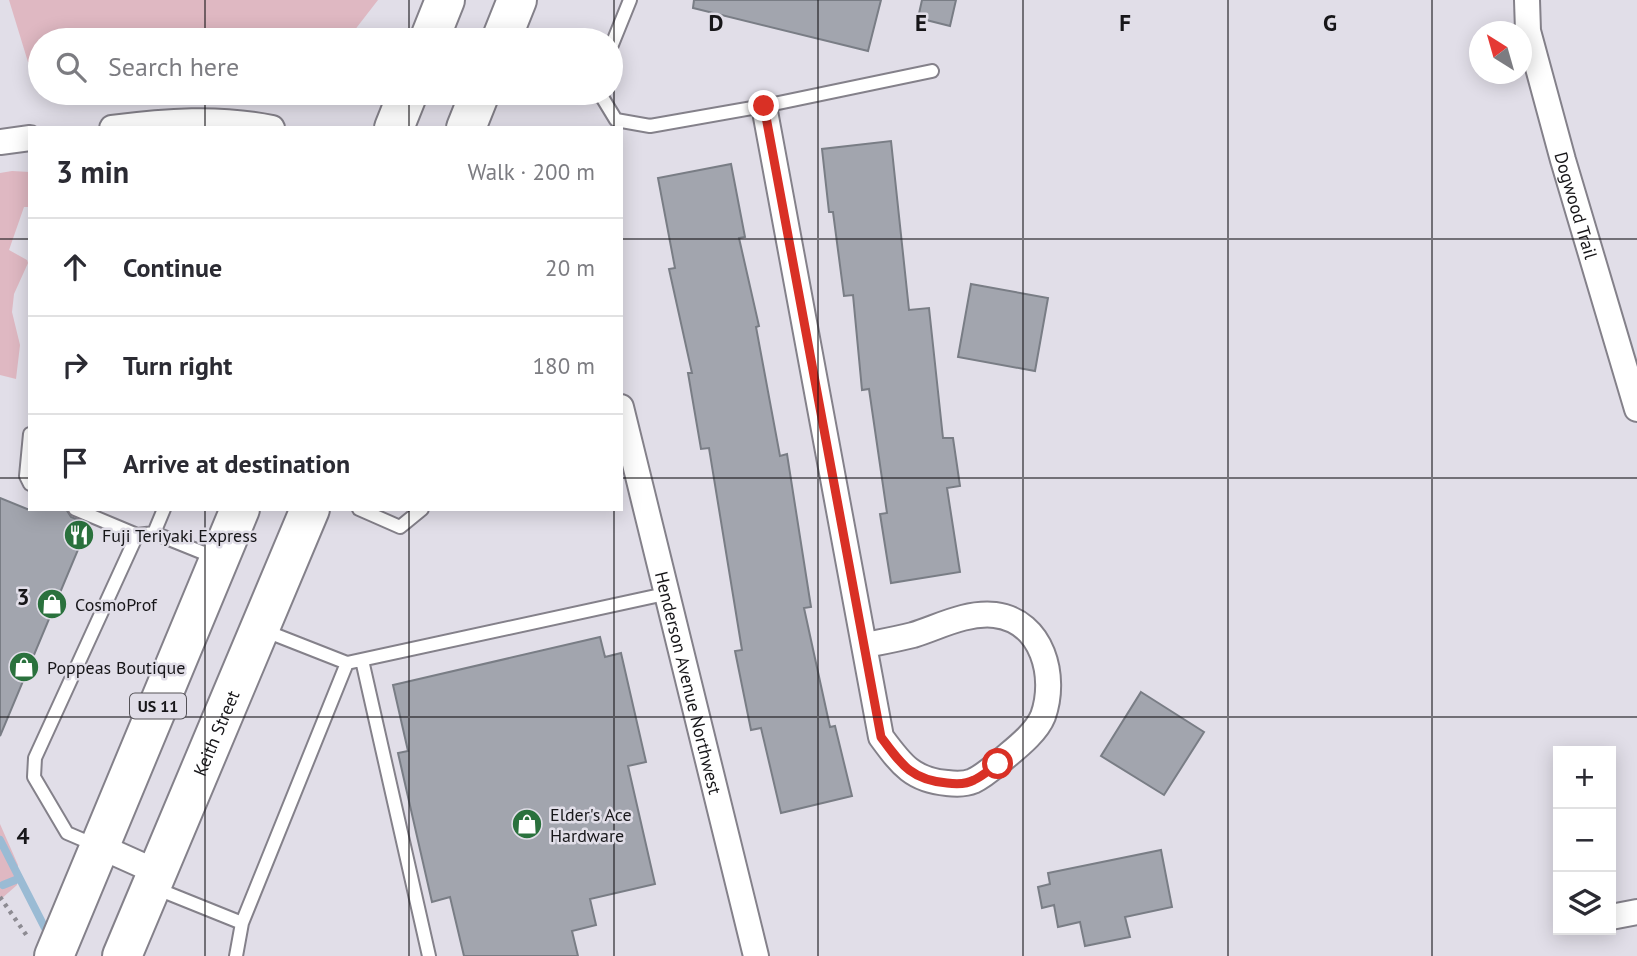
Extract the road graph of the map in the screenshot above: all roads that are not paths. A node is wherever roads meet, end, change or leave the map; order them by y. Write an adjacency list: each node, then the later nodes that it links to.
1 (446, 0): 5 (main road)
2 (517, 0): 6 (main road)
3 (630, 0): 7 (lane)
4 (1527, 0): 19 (street, Dogwood Trail)
5 (434, 28)
6 (506, 28)
7 (619, 28)
8 (932, 71): 12 (lane)
9 (403, 105): 15 (main road)
10 (475, 105): 16 (main road)
11 (607, 105): 12 (lane)
12 (764, 106): 34 (street)
13 (128, 126): 14 (street)
14 (263, 126)
15 (395, 126)
16 (467, 126)
17 (28, 138): 18 (street)
18 (0, 142)
19 (1637, 409)
20 (623, 415): 32 (street, Henderson Avenue Northwest)
21 (28, 454): 22 (lane)
22 (28, 480)
23 (80, 511): 30 (lane)
24 (163, 511): 29 (lane)
25 (239, 511): 31 (main road, US 11)
26 (309, 511): 33 (main road, Keith Street)
27 (364, 511): 28 (lane)
28 (417, 511)
29 (154, 533): 30 (lane); 31 (lane)
30 (137, 535): 37 (lane)
31 (219, 560): 37 (main road, US 11)
32 (666, 594): 35 (lane); 46 (street, Henderson Avenue Northwest)
33 (260, 629): 36 (lane); 38 (main road, Keith Street)
34 (866, 645): 34 (street)
35 (362, 660): 36 (lane); 45 (lane)
36 (347, 663): 41 (lane)
37 (99, 846): 38 (street); 42 (main road, US 11)
38 (154, 879): 41 (lane); 43 (main road, Keith Street)
39 (1637, 912): 40 (street)
40 (1616, 916)
41 (242, 923): 44 (lane)
42 (42, 950)
43 (121, 956)
44 (236, 956)
45 (429, 956)
46 (756, 956)

